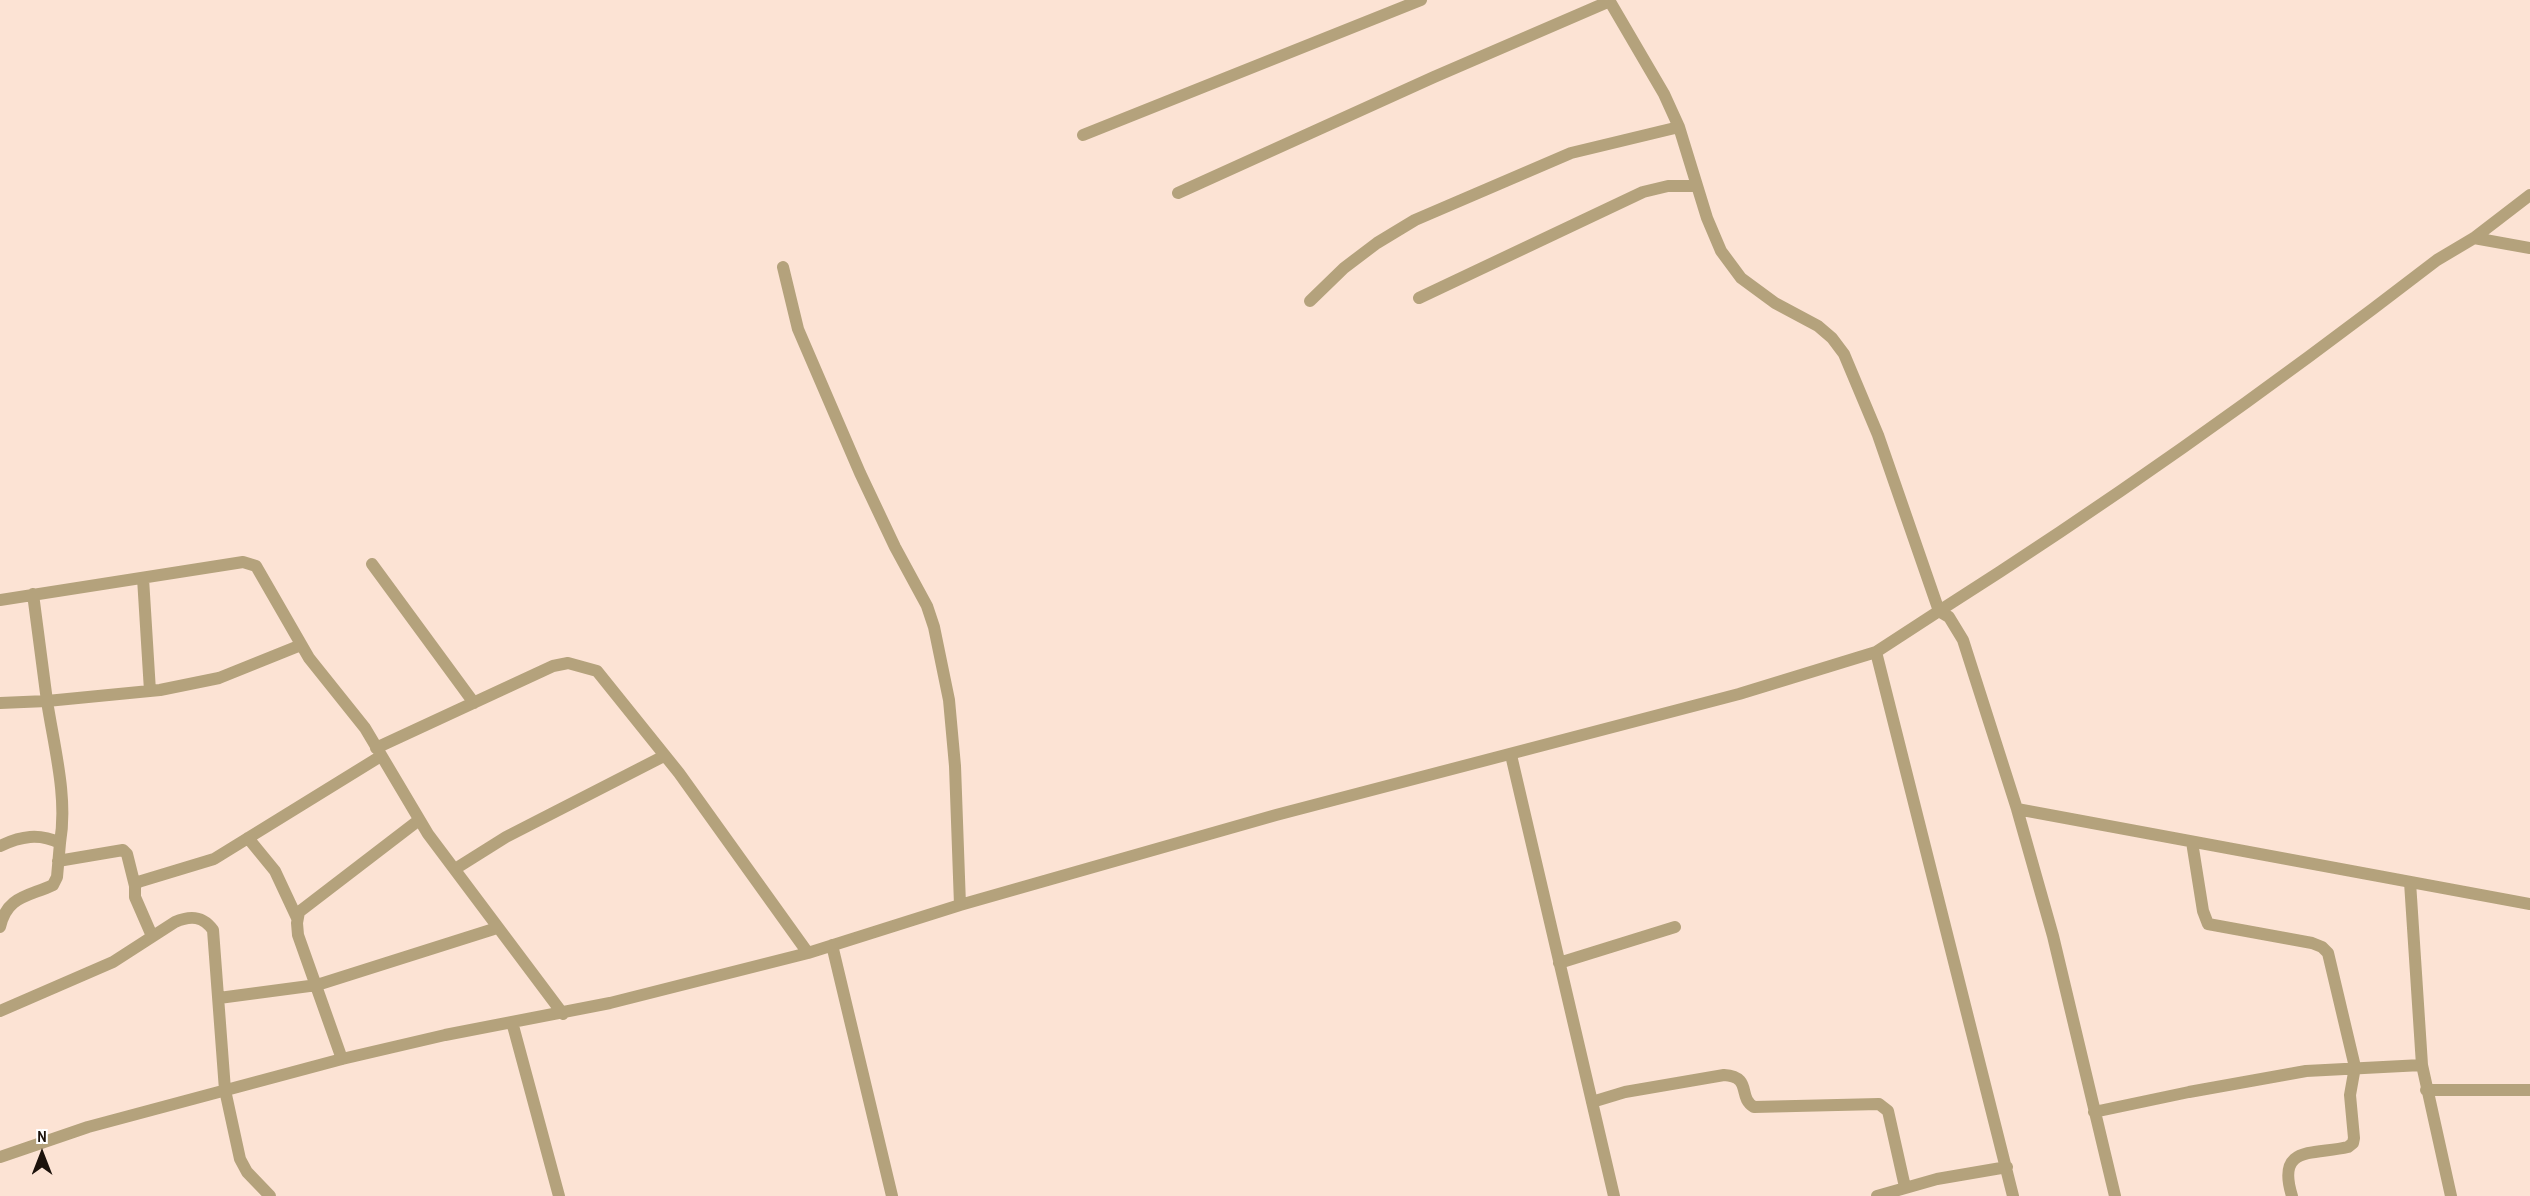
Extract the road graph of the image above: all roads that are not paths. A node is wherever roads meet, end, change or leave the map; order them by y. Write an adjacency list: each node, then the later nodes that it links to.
1 (1421, 0): 4 (street)
2 (1610, 1): 3 (street); 6 (street)
3 (1680, 127): 5 (street); 12 (street)
4 (1083, 135)
5 (1697, 186): 11 (street); 17 (street)
6 (1178, 193)
7 (2530, 195): 8 (street)
8 (2474, 238): 9 (street); 17 (street)
9 (2530, 248)
10 (783, 267): 38 (street)
11 (1419, 298)
12 (1311, 301)
13 (372, 564): 22 (street)
14 (143, 578): 15 (street); 18 (street); 20 (street)
15 (33, 594): 16 (street); 21 (street)
16 (0, 600)
17 (1940, 611): 19 (street); 27 (street)
18 (301, 645): 20 (street); 24 (street)
19 (1876, 652): 25 (street); 61 (street)
20 (150, 691): 21 (street)
21 (47, 701): 23 (street); 31 (street)
22 (474, 702): 24 (street); 26 (street)
23 (0, 703)
24 (379, 752): 28 (street); 29 (street)
25 (1511, 755): 38 (street); 46 (street)
26 (664, 756): 34 (street); 45 (street)
27 (2017, 809): 30 (street); 59 (street)
28 (419, 820): 34 (street); 39 (street)
29 (248, 838): 36 (street); 39 (street)
30 (2192, 842): 35 (street); 54 (street)
31 (60, 843): 32 (street); 33 (street)
32 (0, 846)
33 (58, 861): 36 (street); 40 (street)
34 (455, 869): 42 (street)
35 (2410, 882): 37 (street); 53 (street)
36 (135, 886): 43 (street)
37 (2530, 904)
38 (960, 905): 44 (street)
39 (297, 918): 47 (street)
40 (0, 927)
41 (1675, 927): 46 (street)
42 (497, 928): 47 (street); 50 (street)
43 (152, 936): 48 (street); 49 (street)
44 (832, 945): 45 (street); 65 (street)
45 (808, 953): 50 (street)
46 (1559, 963): 58 (street)
47 (317, 986): 48 (street); 52 (street)
48 (219, 998): 57 (street)
49 (0, 1011)
50 (563, 1014): 51 (street)
51 (512, 1022): 52 (street); 64 (street)
52 (342, 1059): 57 (street)
53 (2422, 1065): 54 (street); 55 (street)
54 (2355, 1067): 59 (street); 70 (street)
55 (2426, 1089): 56 (street); 71 (street)
56 (2530, 1089)
57 (225, 1090): 60 (street); 63 (street)
58 (1592, 1102): 62 (street); 66 (street)
59 (2094, 1112): 69 (street)
60 (0, 1157)
61 (2007, 1167): 62 (street); 68 (street)
62 (1905, 1187): 67 (street)
63 (270, 1196)
64 (558, 1196)
65 (892, 1196)
66 (1614, 1196)
67 (1877, 1196)
68 (2013, 1196)
69 (2115, 1196)
70 (2292, 1196)
71 (2451, 1196)

